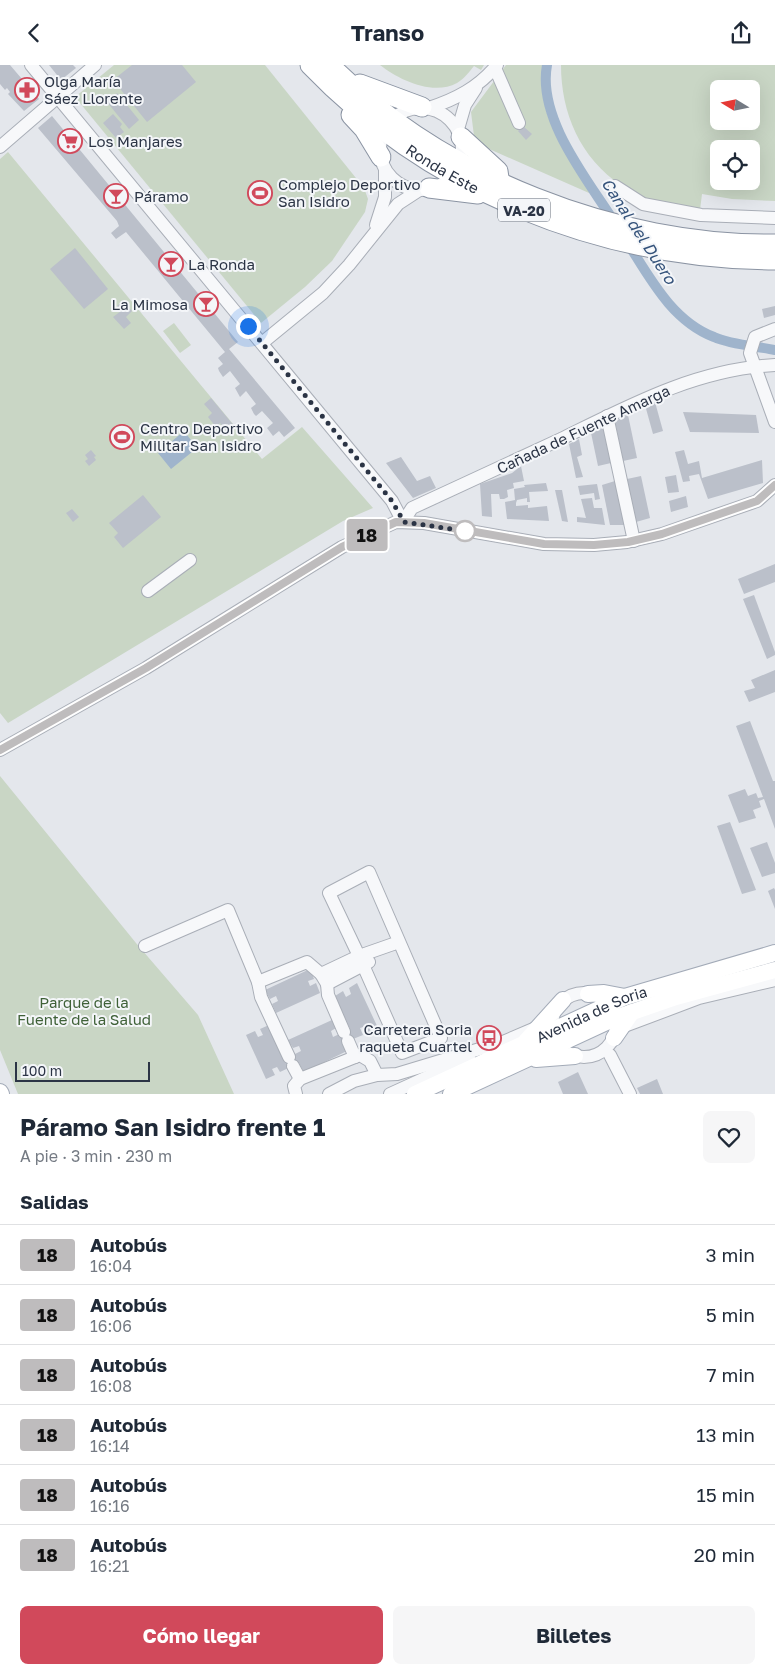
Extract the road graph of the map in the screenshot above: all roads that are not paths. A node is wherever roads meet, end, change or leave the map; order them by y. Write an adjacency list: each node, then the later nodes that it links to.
1 (31, 65): 7 (street)
2 (95, 65): 7 (street)
3 (310, 65): 5 (highway, Ronda Este / VA-20)
4 (496, 66): 6 (street); 9 (street)
5 (336, 78): 8 (highway); 10 (highway, Ronda Este / VA-20); 13 (highway)
6 (476, 86): 8 (street); 11 (street)
7 (57, 96): 12 (street); 24 (street)
8 (426, 108): 10 (street); 11 (street)
9 (519, 123)
10 (390, 125): 13 (street); 14 (highway, Ronda Este / VA-20)
11 (459, 133): 14 (street); 17 (highway)
12 (0, 147)
13 (383, 163): 16 (street); 19 (street)
14 (456, 169): 16 (street); 17 (highway, Ronda Este / VA-20)
15 (615, 186): 18 (street)
16 (425, 189): 17 (highway); 19 (street)
17 (496, 189): 20 (highway, Ronda Este / VA-20)
18 (775, 218)
19 (370, 238): 24 (street)
20 (647, 240): 21 (highway, Ronda Este / VA-20); 22 (highway, Ronda Este / VA-20)
21 (775, 245)
22 (775, 260)
23 (775, 329): 26 (street)
24 (262, 343): 30 (street)
25 (775, 365): 26 (street, Cañada de Fuente Amarga)
26 (755, 366): 27 (street, Cañada de Fuente Amarga); 28 (street)
27 (607, 416): 30 (street, Cañada de Fuente Amarga); 31 (street)
28 (775, 422)
29 (775, 485): 31 (street)
30 (404, 522): 31 (street); 34 (street)
31 (634, 541)
32 (190, 560): 33 (street)
33 (148, 591)
34 (0, 750)
35 (400, 944): 38 (street); 38 (street); 38 (street)
36 (146, 945): 41 (street)
37 (775, 953): 43 (main road, Avenida de Soria)
38 (361, 961): 39 (street)
39 (324, 979): 41 (street); 51 (street)
40 (774, 979): 45 (street, Avenida de Soria); 45 (main road, Avenida de Soria)
41 (258, 983): 53 (street)
42 (588, 994): 43 (main road); 44 (street); 45 (street)
43 (626, 997): 45 (main road, Avenida de Soria)
44 (563, 1000): 46 (main road)
45 (615, 1022): 46 (main road, Avenida de Soria); 50 (street)
46 (550, 1034): 47 (street, Avenida de Soria); 48 (main road, Avenida de Soria); 48 (main road); 50 (street)
47 (503, 1042): 52 (street); 56 (street, Avenida de Soria)
48 (522, 1053): 50 (main road); 57 (main road, Avenida de Soria); 58 (main road, Avenida de Soria)
49 (610, 1055): 59 (street)
50 (575, 1056)
51 (355, 1057): 52 (street); 53 (street)
52 (377, 1075): 55 (street)
53 (300, 1079): 54 (street)
54 (296, 1094)
55 (329, 1094)
56 (390, 1094)
57 (415, 1094)
58 (451, 1094)
59 (630, 1094)

